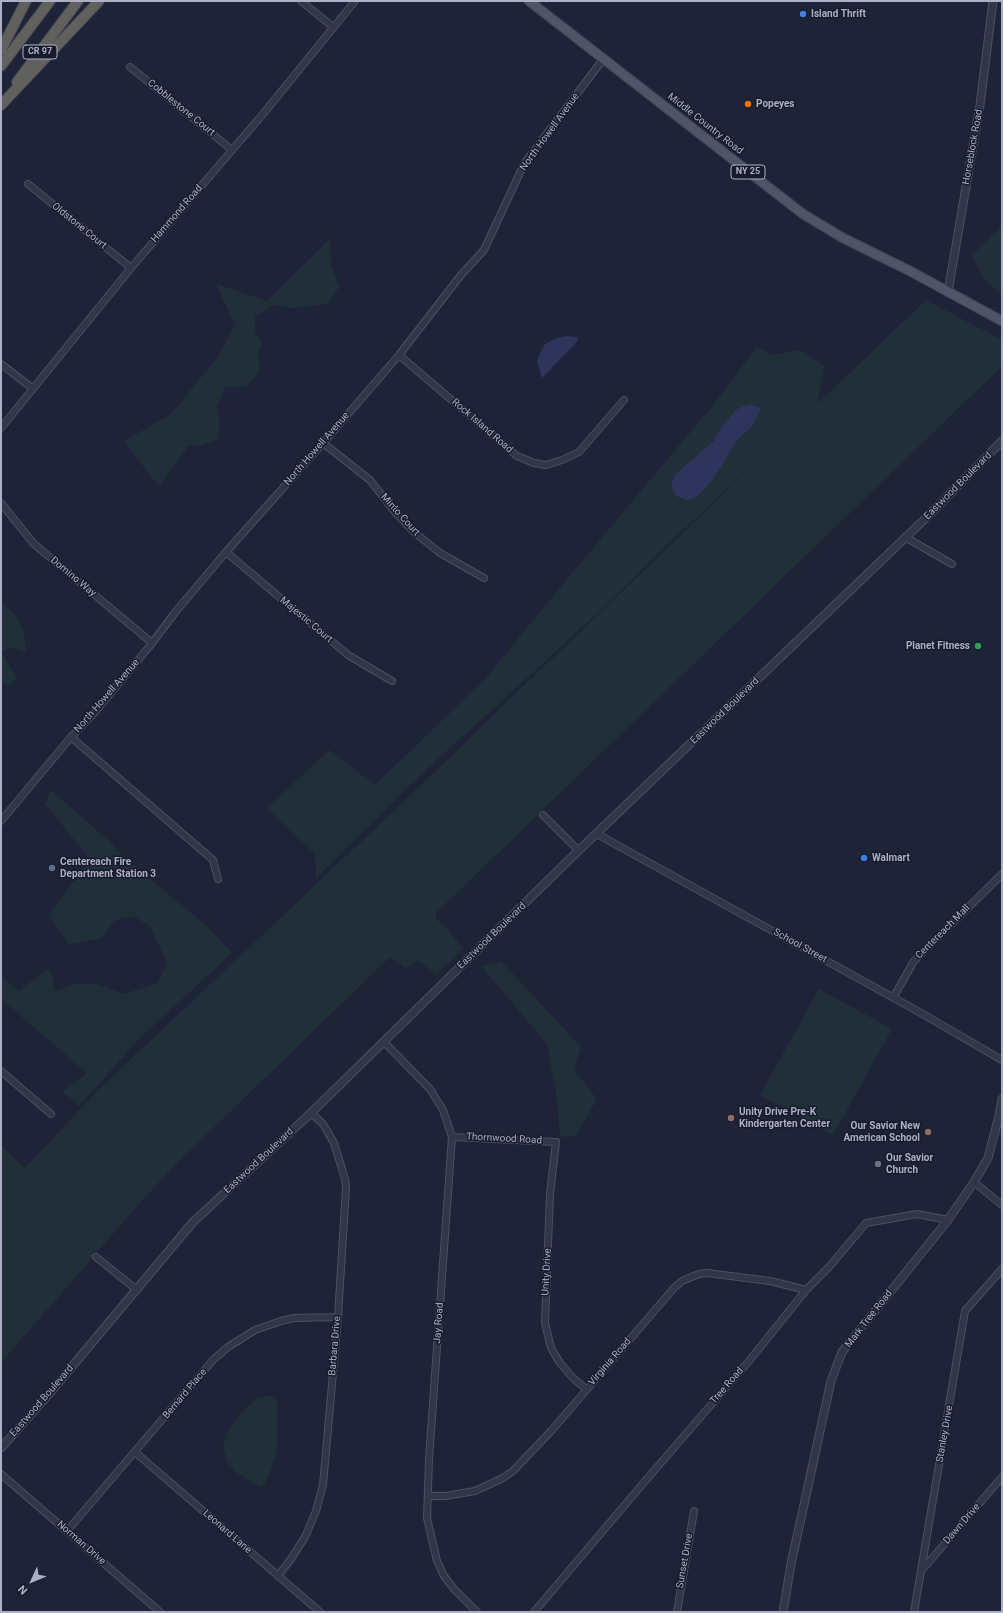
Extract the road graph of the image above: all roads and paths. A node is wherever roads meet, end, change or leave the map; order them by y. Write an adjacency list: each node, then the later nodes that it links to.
1 (26, 1): 10 (highway)
2 (50, 1): 12 (highway, CR 97)
3 (78, 1): 14 (highway, CR 97)
4 (99, 1): 14 (highway)
5 (301, 1): 9 (street)
6 (354, 1): 9 (street, Hammond Road)
7 (529, 1): 11 (main road, Middle Country Road / NY 25)
8 (993, 1): 18 (street, Horseblock Road)
9 (333, 27): 15 (street, Hammond Road)
10 (1, 50)
11 (604, 58): 18 (main road, Middle Country Road / NY 25); 20 (street, North Howell Avenue)
12 (1, 66)
13 (130, 67): 15 (street, Cobblestone Court)
14 (1, 104)
15 (232, 150): 17 (street, Hammond Road)
16 (28, 184): 17 (street, Oldstone Court)
17 (130, 268): 22 (street, Hammond Road)
18 (948, 292): 19 (main road, Middle Country Road / NY 25)
19 (1002, 321)
20 (399, 355): 23 (street, Rock Island Road); 26 (street, North Howell Avenue)
21 (1, 364): 22 (street)
22 (32, 388): 24 (street, Hammond Road)
23 (624, 400)
24 (1, 428)
25 (1002, 441): 28 (street, Eastwood Boulevard)
26 (324, 443): 29 (street, North Howell Avenue); 31 (street, Minto Court)
27 (1, 503): 32 (street, Domino Way)
28 (905, 537): 30 (street); 37 (street, Eastwood Boulevard)
29 (226, 552): 32 (street, North Howell Avenue); 33 (street, Majestic Court)
30 (952, 564)
31 (484, 578)
32 (152, 643): 34 (street, North Howell Avenue)
33 (392, 681)
34 (71, 737): 36 (street, North Howell Avenue); 40 (street)
35 (543, 815): 38 (street)
36 (1, 821)
37 (597, 834): 38 (street, Eastwood Boulevard); 41 (street, School Street)
38 (578, 851): 42 (street, Eastwood Boulevard)
39 (1002, 874): 41 (street, Centereach Mall)
40 (218, 880)
41 (893, 998): 43 (street, School Street)
42 (384, 1042): 46 (street, Eastwood Boulevard); 48 (street, Jay Road)
43 (1002, 1060)
44 (1, 1071): 47 (street)
45 (1002, 1099): 50 (street, Mark Tree Road)
46 (311, 1113): 55 (street, Eastwood Boulevard); 57 (street, Barbara Drive)
47 (51, 1114)
48 (452, 1137): 49 (street, Thornwood Road); 63 (street, Jay Road)
49 (556, 1142): 58 (street, Unity Drive)
50 (974, 1182): 51 (street); 52 (street, Mark Tree Road)
51 (1002, 1205)
52 (948, 1220): 56 (street, Tree Road); 73 (street, Mark Tree Road)
53 (96, 1257): 55 (street)
54 (1002, 1269): 66 (street, Stanley Drive)
55 (137, 1290): 59 (street, Eastwood Boulevard)
56 (806, 1290): 58 (street, Virginia Road); 71 (street, Tree Road)
57 (338, 1316): 60 (street, Bernard Place); 67 (street, Barbara Drive)
58 (586, 1389): 63 (street, Virginia Road)
59 (1, 1448)
60 (135, 1452): 65 (street, Bernard Place); 67 (street, Leonard Lane)
61 (1, 1474): 65 (street, Norman Drive)
62 (1002, 1477): 66 (street, Dawn Drive)
63 (428, 1496): 70 (street, Jay Road)
64 (694, 1511): 72 (street, Sunset Drive)
65 (67, 1531): 68 (street, Norman Drive)
66 (921, 1571): 74 (street, Stanley Drive)
67 (278, 1576): 69 (street, Leonard Lane)
68 (160, 1612)
69 (320, 1612)
70 (477, 1612)
71 (534, 1612)
72 (677, 1612)
73 (783, 1612)
74 (914, 1612)

